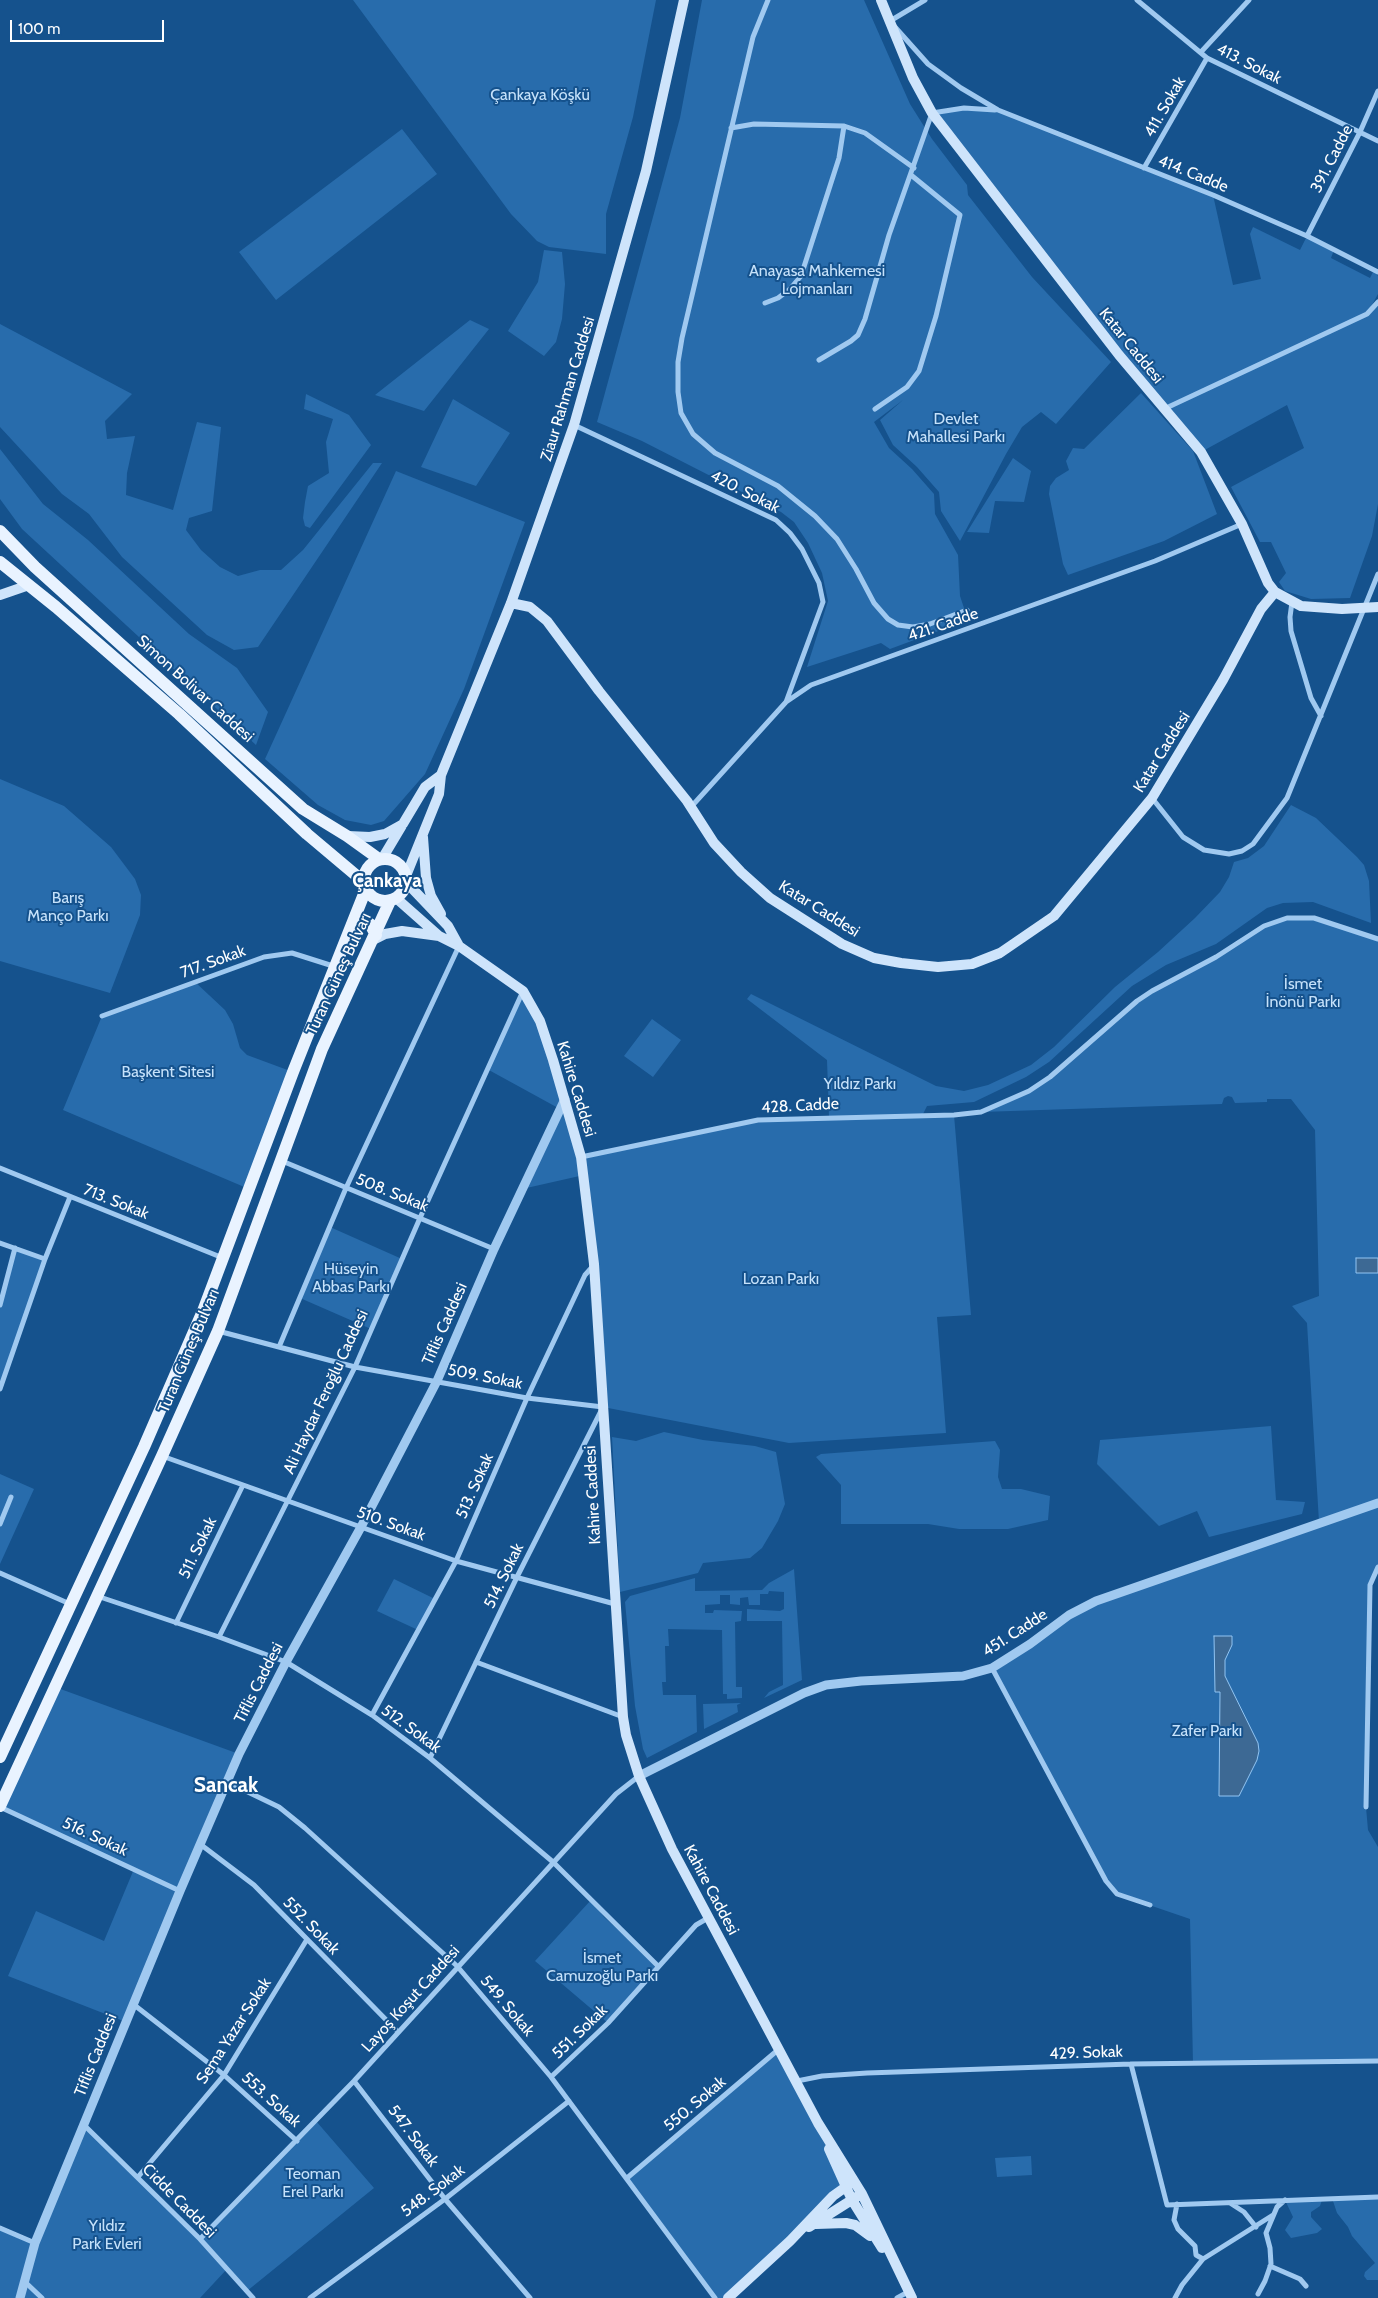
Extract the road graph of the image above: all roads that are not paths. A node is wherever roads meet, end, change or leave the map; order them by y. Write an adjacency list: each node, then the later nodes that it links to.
1 (684, 0): 27 (main road, Ziaur Rahman Caddesi)
2 (768, 0): 14 (street)
3 (881, 0): 7 (main road, Katar Caddesi)
4 (925, 0): 7 (street)
5 (1138, 0): 8 (street, 413. Sokak)
6 (1249, 0): 8 (street)
7 (889, 20): 11 (street); 12 (main road, Katar Caddesi)
8 (1201, 52): 9 (street, 413. Sokak)
9 (1207, 58): 15 (street, 413. Sokak); 18 (street, 411. Sokak)
10 (1378, 91): 15 (street, 391. Cadde)
11 (998, 110): 12 (street); 18 (street, 414. Cadde)
12 (932, 113): 17 (street); 26 (main road, Katar Caddesi)
13 (844, 126): 14 (street); 17 (street); 23 (street)
14 (731, 128): 39 (street)
15 (1360, 132): 16 (street, 413. Sokak); 20 (street, 391. Cadde)
16 (1378, 141)
17 (914, 168): 19 (street)
18 (1144, 168): 20 (street, 414. Cadde)
19 (911, 175): 24 (street); 25 (street)
20 (1307, 236): 21 (street, 414. Cadde)
21 (1377, 271)
22 (1378, 302): 26 (street)
23 (765, 303)
24 (819, 360)
25 (875, 409)
26 (1164, 409): 28 (main road, Katar Caddesi)
27 (574, 425): 36 (main road, Ziaur Rahman Caddesi); 40 (street, 420. Sokak)
28 (1242, 524): 33 (main road, Katar Caddesi); 40 (street, 421. Cadde)
29 (0, 533): 47 (main road, Simon Bolivar Caddesi)
30 (0, 562): 32 (main road, Simon Bolivar Caddesi)
31 (1378, 574): 37 (street)
32 (29, 585): 34 (main road); 50 (main road, Simon Bolivar Caddesi)
33 (1275, 592): 35 (main road); 43 (main road, Katar Caddesi)
34 (0, 595)
35 (1292, 601): 37 (main road); 41 (street)
36 (511, 603): 42 (main road, Ziaur Rahman Caddesi); 44 (main road, Katar Caddesi)
37 (1366, 607): 38 (main road); 41 (street)
38 (1378, 607)
39 (967, 610)
40 (786, 702): 44 (street, 421. Cadde)
41 (1321, 716): 43 (street)
42 (441, 774): 45 (main road, Ziaur Rahman Caddesi); 46 (main road, Ziaur Rahman Caddesi)
43 (1152, 798): 44 (main road, Katar Caddesi)
44 (691, 807)
45 (404, 824): 47 (main road); 48 (main road, Ziaur Rahman Caddesi)
46 (423, 833): 49 (main road, Ziaur Rahman Caddesi); 53 (main road)
47 (347, 836): 48 (main road, Simon Bolivar Caddesi)
48 (380, 859): 49 (main road); 50 (main road)
49 (406, 879): 51 (main road); 53 (main road, Kahire Caddesi)
50 (364, 885): 51 (main road); 52 (main road, Turan Güneş Bulvarı)
51 (393, 899): 54 (main road); 55 (main road, Turan Güneş Bulvarı)
52 (353, 923): 55 (main road); 58 (main road, Turan Güneş Bulvarı)
53 (448, 926): 57 (main road, Kahire Caddesi)
54 (440, 936): 55 (main road); 57 (main road)
55 (375, 937): 63 (main road, Turan Güneş Bulvarı)
56 (1378, 939): 62 (street, 428. Cadde)
57 (459, 946): 59 (main road, Kahire Caddesi); 65 (street)
58 (336, 966): 60 (street, 717. Sokak); 71 (main road, Turan Güneş Bulvarı)
59 (523, 991): 61 (main road, Kahire Caddesi); 67 (street, Ali Haydar Feroğlu Caddesi)
60 (102, 1016)
61 (565, 1099): 62 (main road, Kahire Caddesi); 70 (street, Tiflis Caddesi)
62 (581, 1157): 73 (main road, Kahire Caddesi)
63 (281, 1161): 65 (street, 508. Sokak); 75 (main road, Turan Güneş Bulvarı)
64 (0, 1168): 66 (street, 713. Sokak)
65 (346, 1188): 67 (street, 508. Sokak); 76 (street)
66 (70, 1197): 71 (street, 713. Sokak); 72 (street)
67 (420, 1218): 70 (street, 508. Sokak); 77 (street, Ali Haydar Feroğlu Caddesi)
68 (0, 1243): 69 (street)
69 (15, 1248): 72 (street); 74 (street)
70 (494, 1249): 78 (street, Tiflis Caddesi)
71 (224, 1258): 94 (main road, Turan Güneş Bulvarı)
72 (45, 1259): 79 (street)
73 (594, 1264): 80 (street, 513. Sokak); 81 (main road, Kahire Caddesi)
74 (0, 1305)
75 (218, 1331): 76 (street, 509. Sokak); 82 (main road, Turan Güneş Bulvarı)
76 (279, 1346): 77 (street, 509. Sokak)
77 (355, 1367): 78 (street, 509. Sokak); 85 (street, Ali Haydar Feroğlu Caddesi)
78 (437, 1381): 80 (street, 509. Sokak); 88 (street, Tiflis Caddesi)
79 (0, 1389)
80 (527, 1398): 81 (street, 509. Sokak); 89 (street, 513. Sokak)
81 (603, 1407): 92 (street, 514. Sokak); 95 (main road, Kahire Caddesi)
82 (162, 1456): 83 (street, 510. Sokak); 93 (main road, Turan Güneş Bulvarı)
83 (243, 1484): 85 (street, 510. Sokak); 96 (street, 511. Sokak)
84 (11, 1497): 87 (street)
85 (288, 1501): 88 (street, 510. Sokak); 97 (street, Ali Haydar Feroğlu Caddesi)
86 (1378, 1503): 100 (street, 451. Cadde)
87 (0, 1524)
88 (361, 1527): 89 (street, 510. Sokak); 98 (street, Tiflis Caddesi)
89 (456, 1561): 92 (street, 510. Sokak); 101 (street, 513. Sokak)
90 (1378, 1566): 108 (street)
91 (0, 1573): 94 (street)
92 (517, 1577): 95 (street, 510. Sokak); 99 (street, 514. Sokak)
93 (97, 1596): 96 (street, 512. Sokak); 107 (main road, Turan Güneş Bulvarı)
94 (70, 1604): 103 (main road, Turan Güneş Bulvarı)
95 (615, 1604): 102 (main road, Kahire Caddesi)
96 (176, 1623): 97 (street, 512. Sokak)
97 (219, 1637): 98 (street, 512. Sokak)
98 (286, 1662): 101 (street, 512. Sokak); 106 (street, Tiflis Caddesi)
99 (476, 1662): 102 (street); 104 (street, 514. Sokak)
100 (992, 1668): 105 (street, 451. Cadde); 112 (street)
101 (372, 1715): 104 (street, 512. Sokak)
102 (623, 1717): 105 (main road, Kahire Caddesi)
103 (0, 1757)
104 (430, 1758): 110 (street, 512. Sokak)
105 (639, 1776): 110 (street, Layoş Koşut Caddesi); 113 (main road, Kahire Caddesi)
106 (227, 1782): 109 (street, Tiflis Caddesi); 115 (street, 549. Sokak)
107 (0, 1807): 111 (street, 516. Sokak)
108 (1366, 1807)
109 (200, 1844): 111 (street, Tiflis Caddesi); 114 (street, 552. Sokak)
110 (552, 1862): 115 (street, Layoş Koşut Caddesi); 116 (street, 512. Sokak)
111 (180, 1891): 117 (street, Tiflis Caddesi)
112 (1150, 1905)
113 (708, 1918): 116 (street, 551. Sokak); 119 (main road, Kahire Caddesi)
114 (306, 1941): 118 (street, 552. Sokak); 122 (street, Sema Yazar Sokak)
115 (457, 1966): 118 (street, Layoş Koşut Caddesi); 123 (street, 549. Sokak)
116 (658, 1966): 123 (street, 551. Sokak)
117 (133, 2004): 122 (street, 553. Sokak); 128 (street, Tiflis Caddesi)
118 (398, 2032): 124 (street, Layoş Koşut Caddesi)
119 (780, 2049): 125 (main road, Kahire Caddesi); 131 (street, 550. Sokak)
120 (1378, 2061): 121 (street, 429. Sokak)
121 (1132, 2064): 125 (street, 429. Sokak); 140 (street)
122 (224, 2075): 129 (street, 553. Sokak); 130 (street, Sema Yazar Sokak)
123 (550, 2077): 126 (street, 549. Sokak)
124 (354, 2081): 129 (street, Layoş Koşut Caddesi); 136 (street, 547. Sokak)
125 (796, 2081): 127 (main road, Kahire Caddesi)
126 (568, 2101): 131 (street, 549. Sokak); 136 (street, 548. Sokak)
127 (818, 2123): 132 (main road, Kahire Caddesi); 133 (main road, Kahire Caddesi)
128 (84, 2125): 130 (street, Cidde Caddesi); 148 (street, Tiflis Caddesi)
129 (297, 2141): 145 (street, Layoş Koşut Caddesi)
130 (138, 2177): 145 (street, Cidde Caddesi)
131 (627, 2178): 161 (street, 549. Sokak)
132 (854, 2180): 133 (main road); 134 (main road, Kahire Caddesi)
133 (846, 2187): 137 (main road, Kahire Caddesi); 146 (main road)
134 (862, 2194): 137 (main road); 150 (main road, Kahire Caddesi)
135 (1378, 2197): 138 (street)
136 (445, 2199): 159 (street, 548. Sokak); 160 (street, 547. Sokak)
137 (852, 2200): 142 (main road); 147 (main road, Kahire Caddesi)
138 (1285, 2200): 139 (street); 141 (street)
139 (1230, 2202): 140 (street); 143 (street)
140 (1176, 2204): 149 (street)
141 (1273, 2215): 143 (street); 151 (street)
142 (813, 2225): 146 (main road); 147 (main road)
143 (1256, 2226): 149 (street)
144 (0, 2228): 148 (street)
145 (200, 2239): 158 (street, Cidde Caddesi)
146 (790, 2241): 162 (main road)
147 (876, 2241): 150 (main road, Kahire Caddesi)
148 (35, 2243): 152 (street, Tiflis Caddesi)
149 (1204, 2259): 164 (street)
150 (894, 2264): 155 (main road, Kahire Caddesi)
151 (1270, 2266): 153 (street); 154 (street)
152 (24, 2280): 156 (street, Tiflis Caddesi); 157 (street)
153 (1306, 2286)
154 (1258, 2294)
155 (910, 2295): 163 (street)
156 (20, 2298)
157 (42, 2298)
158 (253, 2298)
159 (310, 2298)
160 (530, 2298)
161 (715, 2298)
162 (728, 2298)
163 (897, 2298)
164 (1174, 2298)

